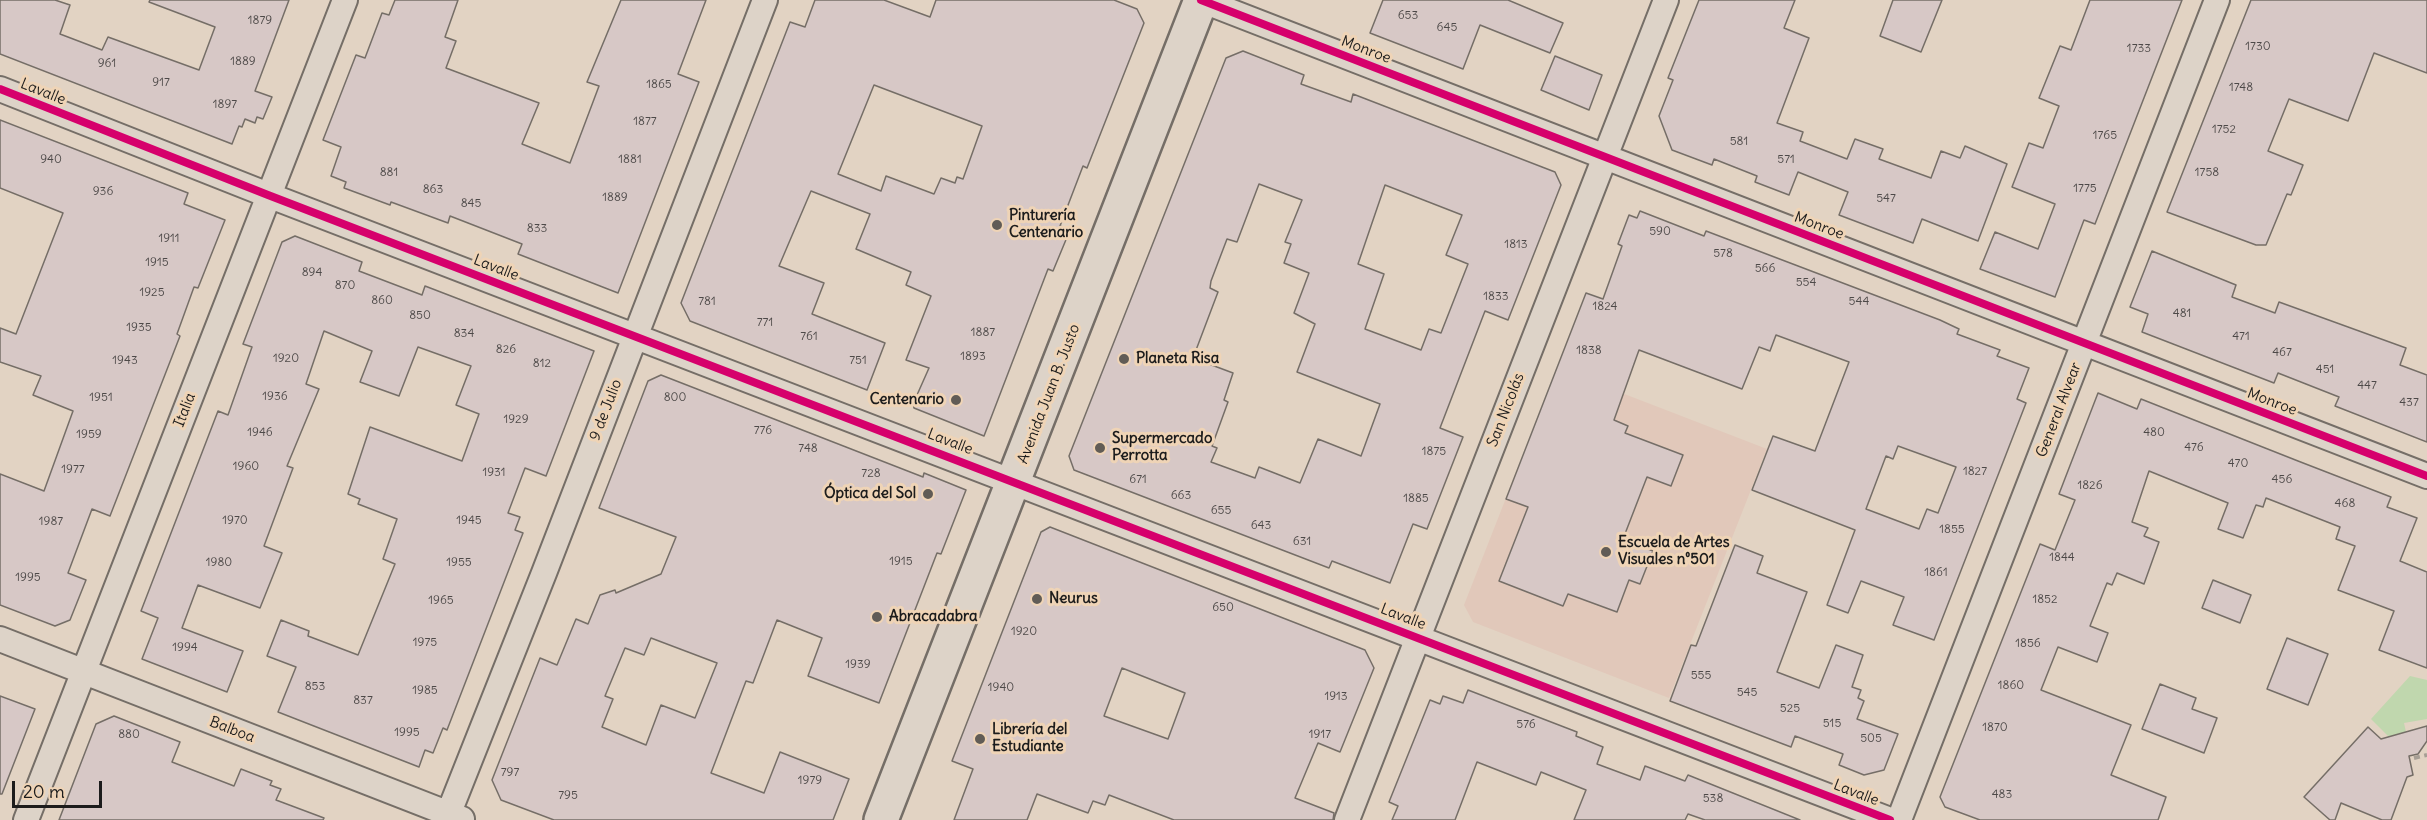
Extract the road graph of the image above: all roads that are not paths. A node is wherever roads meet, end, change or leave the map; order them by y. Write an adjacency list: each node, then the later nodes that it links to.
1 (345, 0): 8 (street, Italia)
2 (765, 0): 9 (street, 9 de Julio)
3 (1201, 0): 7 (street, Monroe); 12 (main road, Avenida Juan B. Justo)
4 (1666, 0): 7 (street, San Nicolás)
5 (2217, 0): 10 (street, General Alvear)
6 (0, 89): 8 (street, Lavalle)
7 (1605, 158): 10 (street, Monroe); 13 (street, San Nicolás)
8 (268, 195): 9 (street, Lavalle); 15 (street, Italia)
9 (634, 336): 12 (street, Lavalle); 16 (street, 9 de Julio)
10 (2085, 344): 11 (street, Monroe); 21 (street, General Alvear)
11 (2427, 476)
12 (1015, 481): 13 (street, Lavalle); 18 (main road, Avenida Juan B. Justo)
13 (1418, 637): 19 (street, San Nicolás); 20 (street, Lavalle)
14 (0, 639): 15 (street, Balboa)
15 (83, 673): 16 (street, Balboa); 17 (street, Italia)
16 (452, 818)
17 (26, 820)
18 (880, 820)
19 (1347, 820)
20 (1890, 820)
21 (1899, 820)

